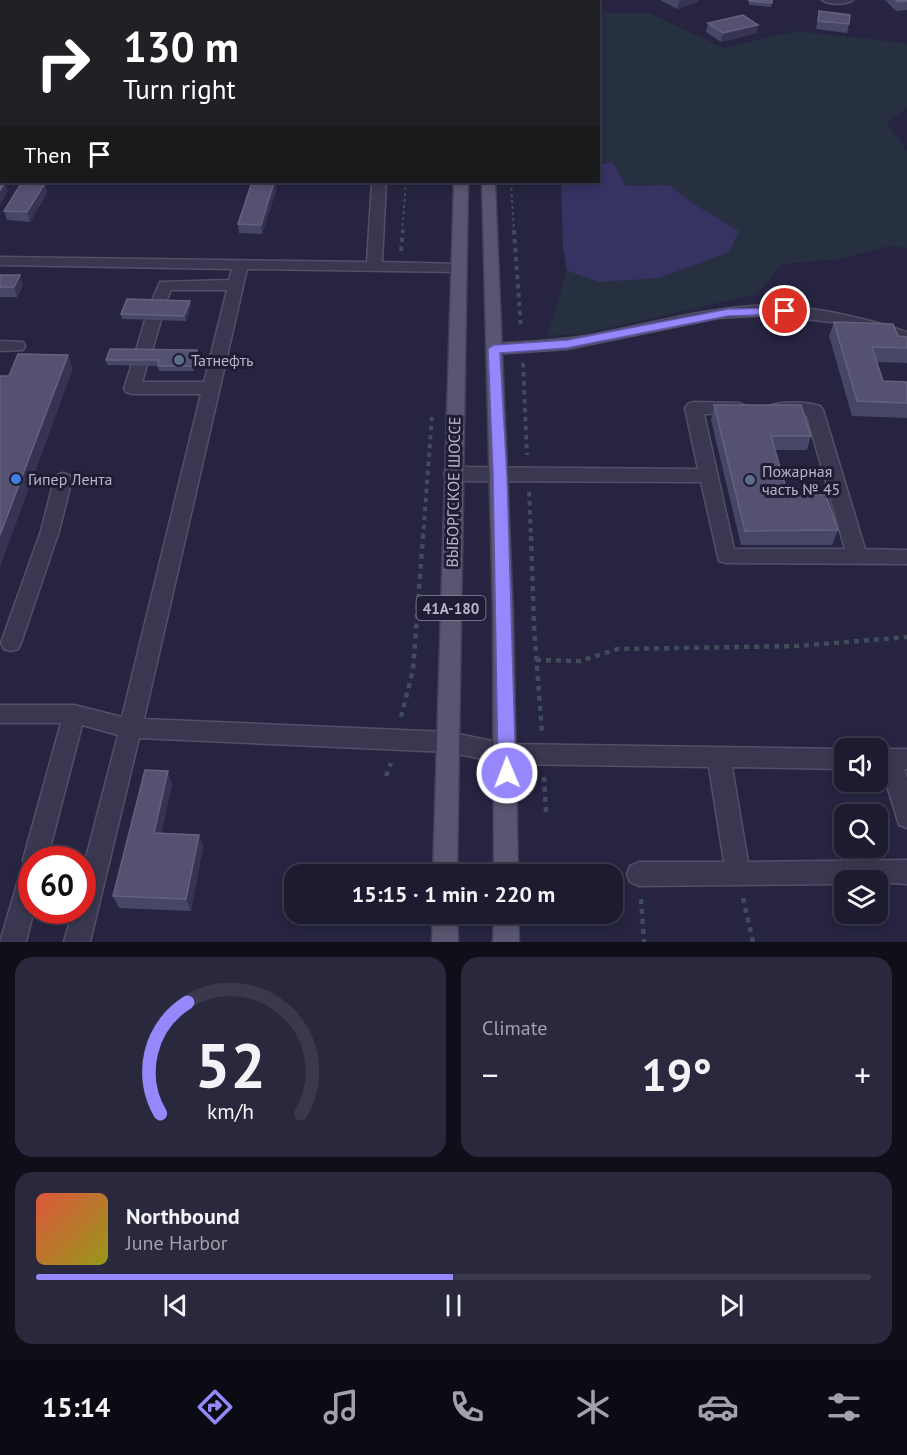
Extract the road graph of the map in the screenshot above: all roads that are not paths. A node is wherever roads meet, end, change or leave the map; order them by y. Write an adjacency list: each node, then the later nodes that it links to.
1 (827, 0): 2 (street)
2 (848, 0)
3 (379, 183): 7 (street)
4 (461, 183): 8 (main road, ВЫБОРГСКОЕ ШОССЕ / 41А-180)
5 (488, 183): 13 (main road, 41А-180)
6 (0, 261): 9 (street)
7 (374, 267): 8 (street); 9 (street)
8 (459, 268): 15 (main road, ВЫБОРГСКОЕ ШОССЕ / 41А-180)
9 (239, 276): 14 (street); 14 (street)
10 (907, 338): 13 (street)
11 (0, 346): 12 (street)
12 (17, 346)
13 (494, 349): 16 (main road, 41А-180)
14 (212, 388): 24 (street)
15 (453, 474): 16 (street); 25 (main road, ВЫБОРГСКОЕ ШОССЕ / 41А-180)
16 (500, 475): 17 (street); 26 (main road, 41А-180)
17 (708, 476): 19 (street); 19 (street)
18 (63, 480): 21 (street)
19 (857, 556): 20 (street)
20 (907, 556)
21 (11, 643)
22 (0, 714): 23 (street)
23 (74, 714): 24 (street); 31 (street)
24 (130, 729): 25 (street); 41 (street)
25 (448, 742): 26 (street); 32 (main road, ВЫБОРГСКОЕ ШОССЕ / 41А-180)
26 (507, 754): 27 (street); 33 (main road, 41А-180)
27 (719, 758): 28 (street); 36 (street)
28 (834, 759)
29 (892, 759): 30 (street)
30 (907, 817)
31 (39, 846)
32 (445, 864)
33 (507, 864)
34 (907, 872): 36 (street)
35 (639, 874): 36 (street)
36 (738, 874)
37 (18, 924): 40 (street)
38 (445, 924): 42 (main road)
39 (506, 924): 43 (main road)
40 (13, 942)
41 (77, 942)
42 (445, 942)
43 (506, 942)

